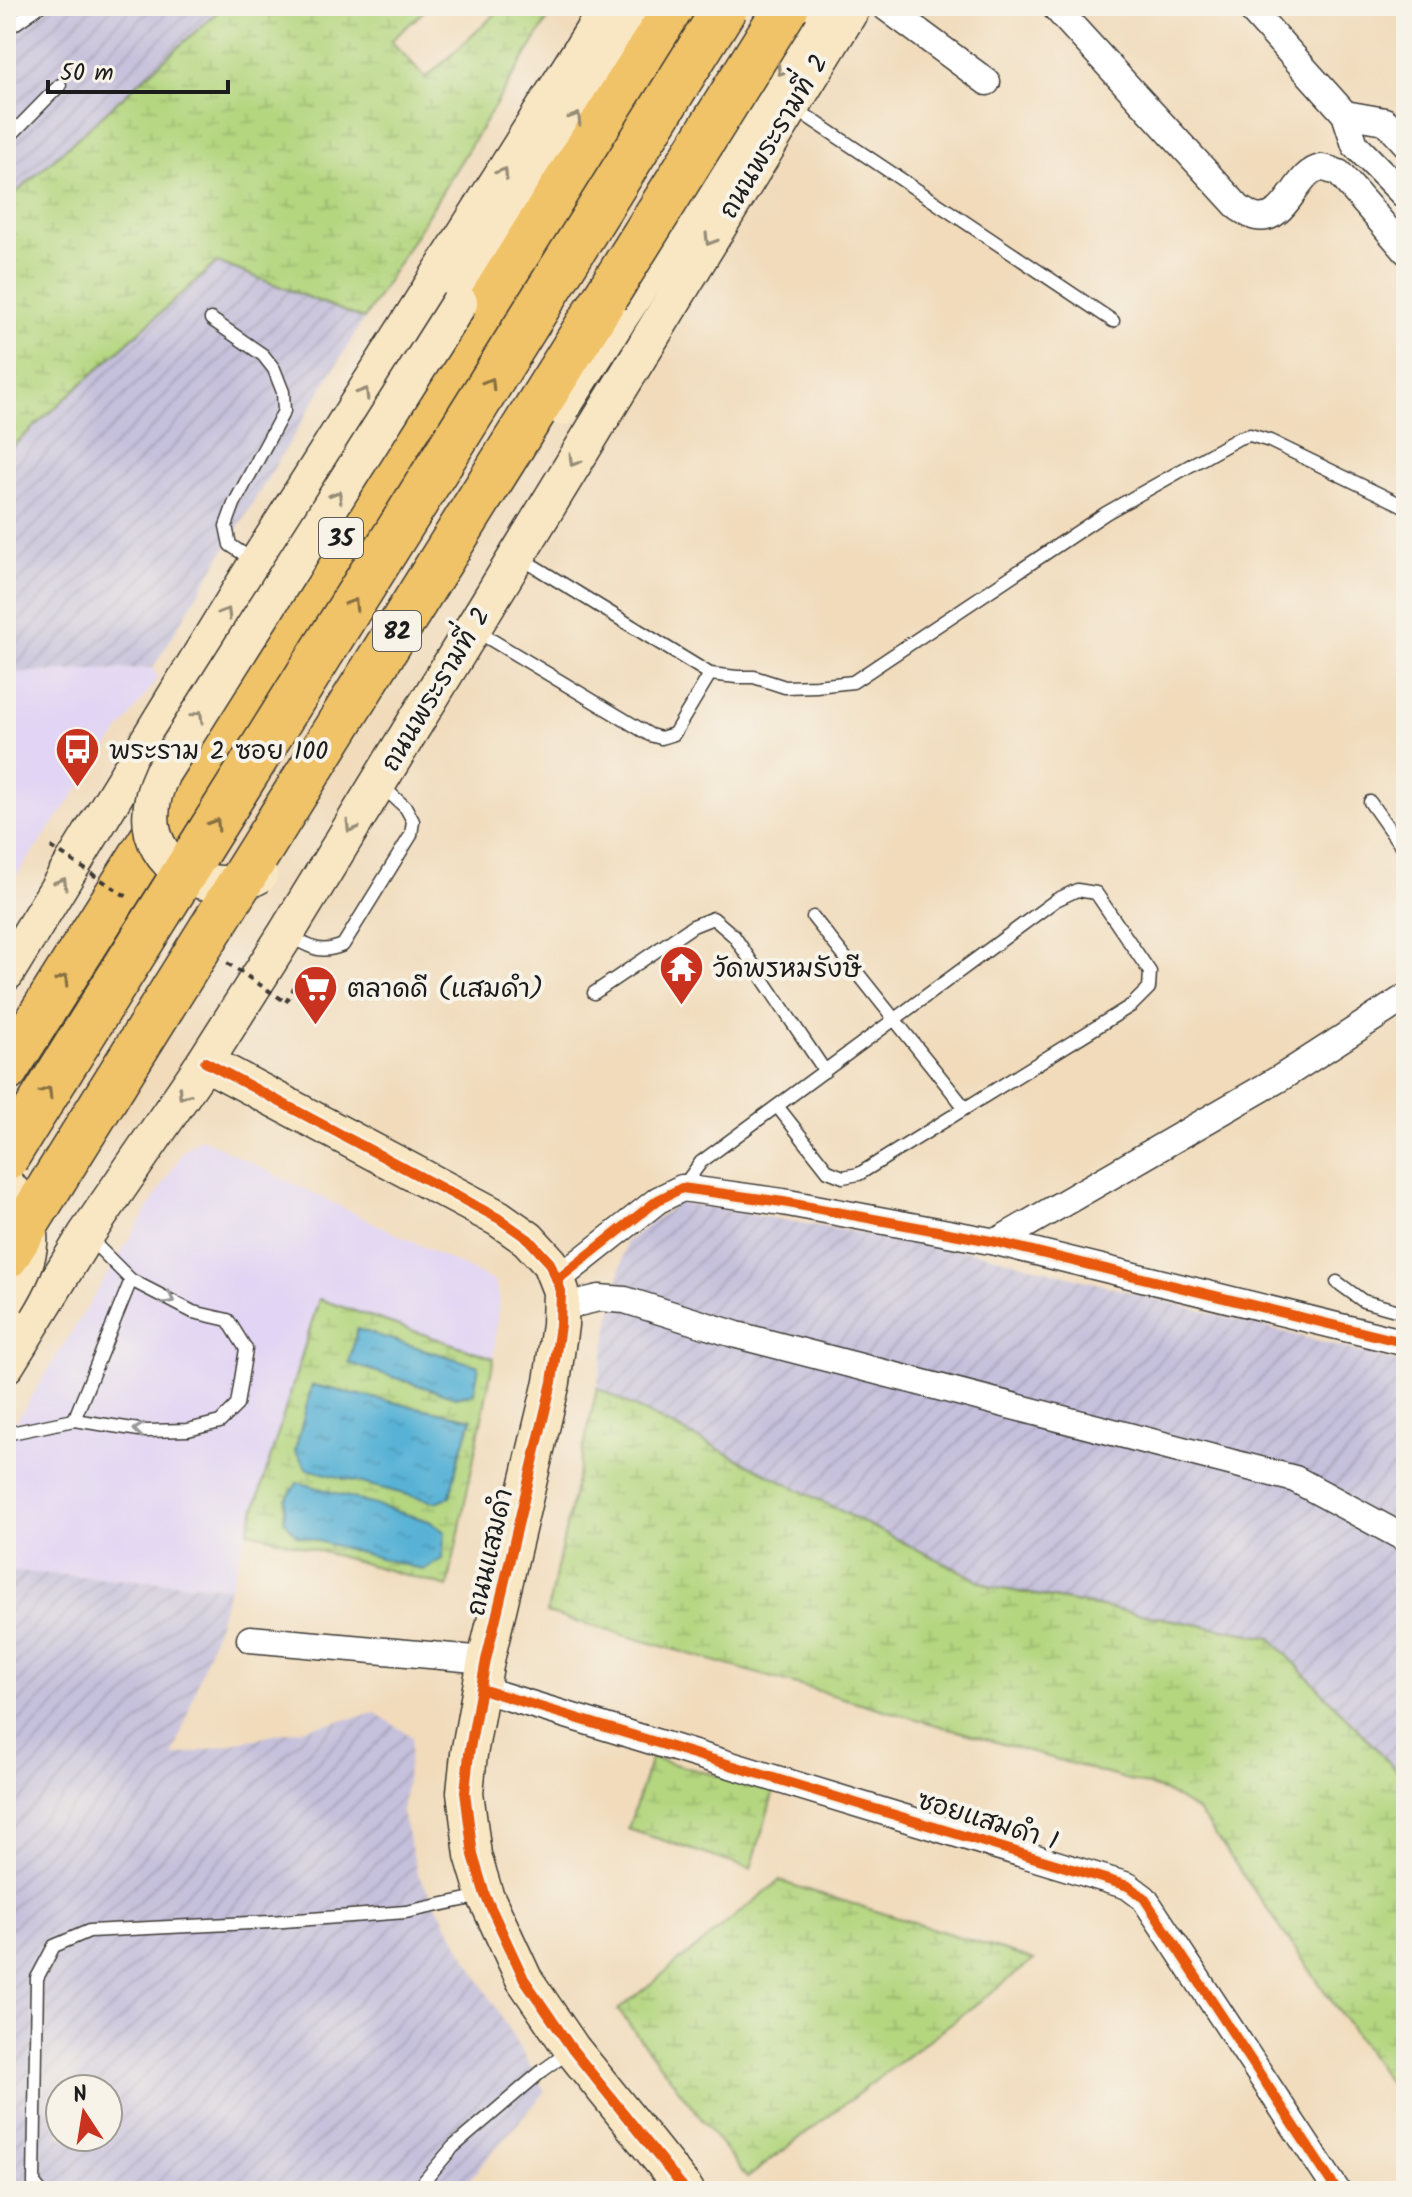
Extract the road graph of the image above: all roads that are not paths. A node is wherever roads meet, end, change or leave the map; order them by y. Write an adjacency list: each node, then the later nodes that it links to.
1 (40, 6): 13 (lane)
2 (609, 6): 28 (main road, 35, one-way to 2)
3 (647, 6): 8 (main road, one-way to 3, bridge)
4 (677, 6): 42 (highway, 35, one-way to 4)
5 (726, 6): 46 (highway, 82, one-way to 5, bridge)
6 (777, 6): 50 (highway)
7 (787, 6): 52 (highway, 82, bridge)
8 (826, 6)
9 (853, 6): 16 (main road, ถนนพระรามที่ 2)
10 (884, 6): 14 (street)
11 (1054, 6): 23 (street)
12 (1248, 6): 17 (street)
13 (6, 30)
14 (987, 82)
15 (60, 85): 18 (lane)
16 (792, 106): 25 (lane); 27 (main road, ถนนพระรามที่ 2, one-way to 27)
17 (1345, 114): 19 (street); 21 (street)
18 (6, 140)
19 (1406, 144)
20 (1406, 151): 21 (street)
21 (1383, 173): 22 (street)
22 (1406, 197)
23 (1406, 251)
24 (211, 319): 28 (lane)
25 (1113, 321)
26 (1406, 507): 30 (lane)
27 (517, 555): 29 (main road, ถนนพระรามที่ 2); 30 (lane)
28 (257, 563): 35 (main road, 35, one-way to 28)
29 (472, 629): 30 (lane); 31 (main road, ถนนพระรามที่ 2)
30 (710, 674)
31 (378, 782): 36 (main road, ถนนพระรามที่ 2, one-way to 36); 36 (lane)
32 (1370, 802): 33 (lane)
33 (1406, 853)
34 (813, 917): 40 (lane)
35 (18, 927): 37 (main road, 35)
36 (286, 934): 41 (main road, ถนนพระรามที่ 2)
37 (6, 973)
38 (594, 993): 43 (lane)
39 (1406, 997): 51 (street)
40 (893, 1020): 43 (lane); 45 (lane); 45 (lane)
41 (205, 1062): 49 (main road, ถนนพระรามที่ 2, one-way to 49); 55 (main road)
42 (6, 1070)
43 (825, 1071): 44 (lane)
44 (777, 1106): 45 (lane); 48 (lane)
45 (965, 1108)
46 (6, 1158)
47 (6, 1184): 56 (main road, bridge)
48 (682, 1188): 51 (street); 55 (street)
49 (86, 1235): 53 (lane); 59 (main road, ถนนพระรามที่ 2)
50 (6, 1239)
51 (996, 1242): 57 (street)
52 (6, 1257)
53 (131, 1280): 60 (lane); 60 (lane, one-way to 60)
54 (1337, 1282): 57 (lane)
55 (559, 1293): 62 (street); 64 (main road, ถนนแสมดำ)
56 (6, 1301)
57 (1388, 1319): 58 (street)
58 (1406, 1343)
59 (6, 1365)
60 (74, 1420): 61 (lane)
61 (6, 1434)
62 (1406, 1539)
63 (250, 1639): 64 (street, ซอยแสมดำ 1)
64 (483, 1674): 65 (main road, ถนนแสมดำ); 70 (street, ซอยแสมดำ 1)
65 (485, 1895): 66 (main road, ถนนแสมดำ); 67 (lane)
66 (572, 2049): 68 (lane); 69 (main road, ถนนแสมดำ)
67 (40, 2191)
68 (408, 2191)
69 (686, 2191)
70 (1337, 2191)

